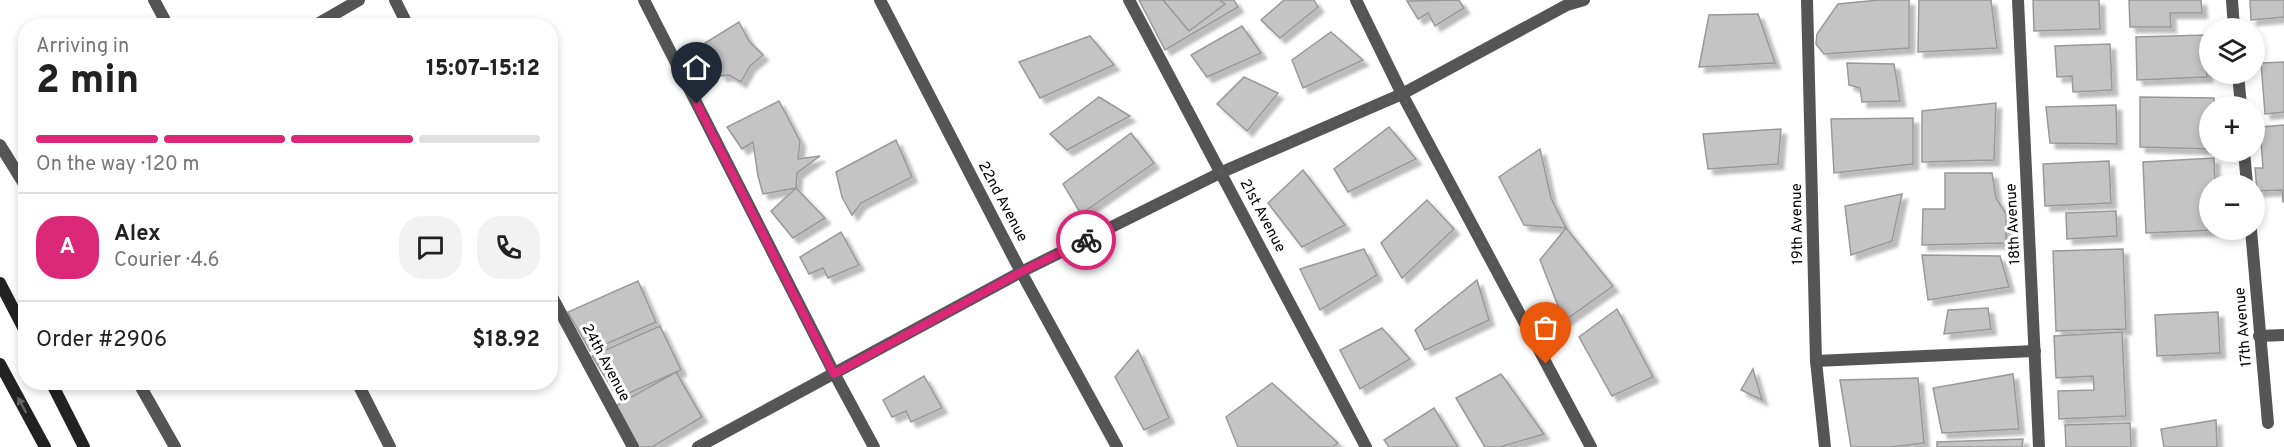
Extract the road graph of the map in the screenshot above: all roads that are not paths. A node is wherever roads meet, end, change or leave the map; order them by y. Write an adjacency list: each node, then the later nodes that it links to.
1 (154, 0): 12 (street)
2 (359, 0): 13 (street)
3 (395, 0): 14 (street)
4 (644, 0): 30 (street)
5 (880, 0): 21 (street, 22nd Avenue)
6 (1129, 0): 18 (street, 21st Avenue)
7 (1356, 0): 16 (street)
8 (1584, 0): 16 (street)
9 (1807, 0): 28 (street, 19th Avenue)
10 (2018, 0): 27 (street, 18th Avenue)
11 (2232, 0): 15 (street)
12 (164, 18)
13 (328, 18)
14 (404, 18)
15 (2233, 18)
16 (1402, 94): 18 (street); 44 (street)
17 (0, 145): 19 (street)
18 (1222, 172): 21 (street); 43 (street, 21st Avenue)
19 (18, 174)
20 (2252, 240): 26 (street, 17th Avenue)
21 (1021, 272): 30 (street); 42 (street, 22nd Avenue)
22 (0, 283): 24 (main road)
23 (558, 308): 39 (street, 24th Avenue)
24 (18, 318)
25 (2284, 334): 26 (street)
26 (2259, 336): 34 (street, 17th Avenue)
27 (2035, 351): 28 (street); 46 (street, 18th Avenue)
28 (1816, 361): 45 (street, 19th Avenue)
29 (0, 364): 35 (main road, one-way to 29)
30 (834, 374): 40 (street); 41 (street)
31 (55, 390): 36 (main road)
32 (143, 390): 37 (street)
33 (361, 390): 38 (street)
34 (2268, 423)
35 (45, 447)
36 (84, 447)
37 (175, 447)
38 (390, 447)
39 (633, 447)
40 (698, 447)
41 (874, 447)
42 (1117, 447)
43 (1365, 447)
44 (1591, 447)
45 (1825, 447)
46 (2039, 447)

